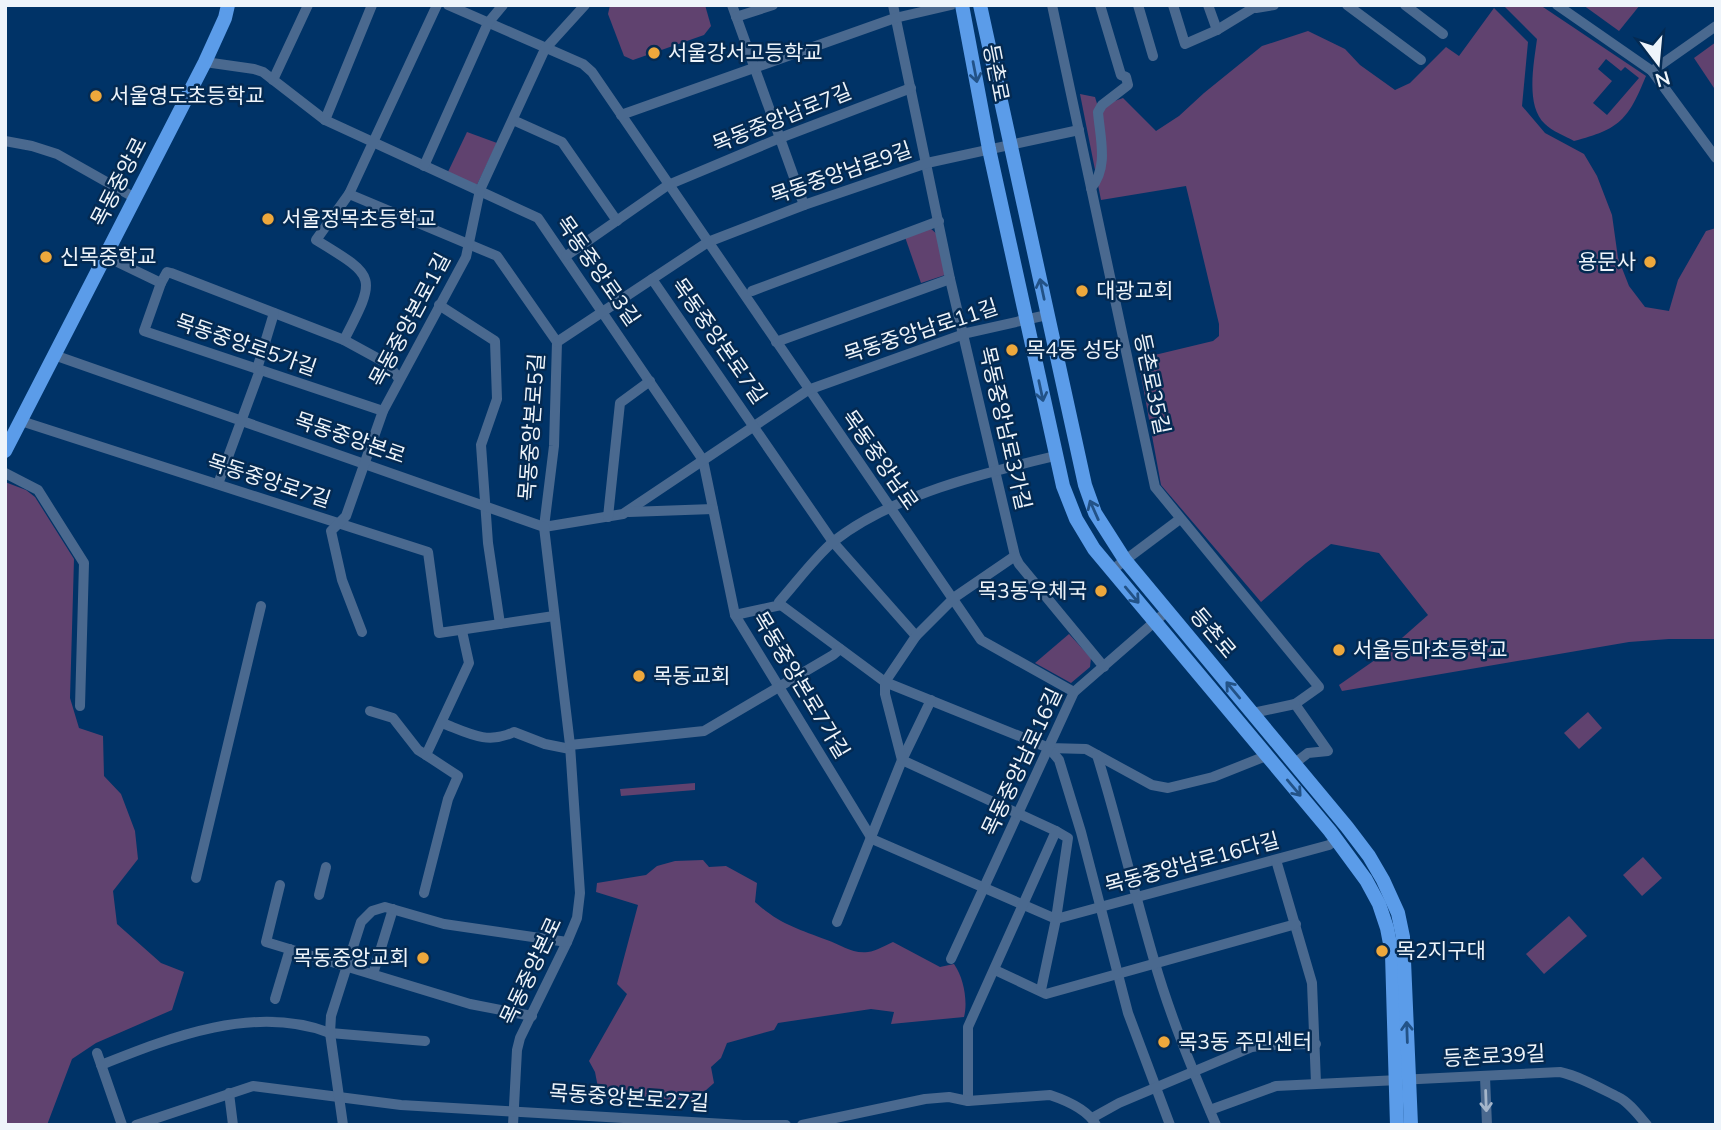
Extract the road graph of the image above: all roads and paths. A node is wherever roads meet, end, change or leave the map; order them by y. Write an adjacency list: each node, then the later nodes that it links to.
1 (228, 5): 33 (main road, 목동중앙로)
2 (308, 5): 36 (street)
3 (372, 5): 39 (street)
4 (437, 5): 44 (street)
5 (448, 5): 26 (street, 목동중앙남로)
6 (503, 5): 26 (street)
7 (585, 5): 30 (street, 목동중앙본로1길)
8 (732, 5): 24 (street)
9 (774, 5): 24 (street)
10 (892, 5): 25 (street, 목동중앙남로3가길)
11 (951, 5): 25 (street)
12 (962, 5): 46 (main road, 등촌로, one-way to 46)
13 (979, 5): 45 (main road, 등촌로)
14 (1052, 5): 41 (street, 등촌로35길)
15 (1100, 5): 51 (street)
16 (1138, 5): 31 (street)
17 (1173, 5): 28 (street)
18 (1208, 5): 28 (street)
19 (1274, 5): 23 (street)
20 (1347, 5): 32 (street)
21 (1405, 5): 29 (street)
22 (1557, 5): 35 (street)
23 (1257, 6): 28 (street)
24 (736, 17): 34 (street)
25 (895, 18): 34 (street); 37 (street, 목동중앙남로3가길)
26 (488, 23): 30 (street, 목동중앙남로); 49 (street)
27 (1716, 26): 35 (street)
28 (1217, 30)
29 (1443, 34)
30 (545, 49): 38 (street, 목동중앙남로); 40 (street, 목동중앙본로1길)
31 (1153, 57)
32 (1421, 60)
33 (205, 62): 36 (street, 목동중앙로3길); 54 (main road, 목동중앙로)
34 (755, 69): 38 (street); 42 (street)
35 (1652, 71): 47 (street)
36 (273, 80): 39 (street, 목동중앙로3길)
37 (911, 88): 42 (street, 목동중앙남로7길); 48 (street, 목동중앙남로3가길)
38 (621, 115): 50 (street, 목동중앙남로)
39 (325, 120): 44 (street, 목동중앙로3길)
40 (513, 120): 52 (street, 목동중앙본로1길); 56 (street)
41 (1079, 130): 45 (street); 51 (street, 등촌로35길)
42 (780, 138): 50 (street, 목동중앙남로7길); 55 (street)
43 (5, 141): 54 (street)
44 (374, 142): 49 (street, 목동중앙로3길); 53 (street)
45 (1010, 144): 46 (street); 69 (main road, 등촌로, one-way to 45)
46 (989, 149): 48 (street, 목동중앙남로9길); 70 (main road, 등촌로)
47 (1716, 158)
48 (927, 163): 55 (street, 목동중앙남로9길); 57 (street, 목동중앙남로3가길)
49 (424, 166): 52 (street, 목동중앙로3길)
50 (668, 185): 56 (street); 58 (street, 목동중앙남로)
51 (1091, 188): 96 (street, 등촌로35길)
52 (480, 193): 59 (street, 목동중앙본로1길); 61 (street, 목동중앙로3길)
53 (349, 194): 59 (street, 목동중앙본로5길); 72 (street)
54 (135, 198): 60 (main road, 목동중앙로)
55 (804, 205): 58 (street, 목동중앙남로9길)
56 (617, 221): 61 (street)
57 (939, 221): 62 (street, 목동중앙남로3가길); 65 (street)
58 (708, 242): 63 (street, 목동중앙남로9길); 74 (street, 목동중앙남로)
59 (469, 246): 66 (street, 목동중앙본로1길); 73 (street, 목동중앙본로5길)
60 (105, 256): 64 (street); 75 (main road, 목동중앙로)
61 (566, 256): 67 (street, 목동중앙로3길)
62 (950, 278): 71 (street, 목동중앙남로3가길); 74 (street)
63 (652, 279): 67 (street, 목동중앙남로9길); 83 (street, 목동중앙본로7길)
64 (161, 283): 68 (street); 76 (street, 목동중앙로5가길)
65 (752, 291)
66 (439, 305): 77 (street, 목동중앙본로1길); 92 (street)
67 (603, 312): 73 (street, 목동중앙남로9길); 78 (street, 목동중앙로3길)
68 (274, 313): 72 (street); 76 (street)
69 (1048, 315): 70 (street, 목동중앙남로11길); 101 (main road, 등촌로, one-way to 69)
70 (1027, 318): 71 (street, 목동중앙남로11길); 85 (main road, 등촌로, one-way to 85)
71 (963, 334): 79 (street, 목동중앙남로11길); 88 (street, 목동중앙남로3가길)
72 (344, 340): 77 (street)
73 (557, 342): 98 (street, 목동중앙본로5길)
74 (776, 342): 79 (street, 목동중앙남로)
75 (54, 355): 81 (main road, 목동중앙로); 82 (street, 목동중앙본로)
76 (259, 369): 80 (street, 목동중앙로5가길); 82 (street)
77 (399, 379): 80 (street, 목동중앙본로1길)
78 (650, 381): 86 (street, 목동중앙로3길); 95 (street)
79 (808, 390): 83 (street, 목동중앙본로7길); 91 (street, 목동중앙남로)
80 (383, 411): 87 (street, 목동중앙본로1길)
81 (21, 421): 84 (main road, 목동중앙로); 90 (street, 목동중앙로7길)
82 (242, 421): 87 (street, 목동중앙본로); 90 (street)
83 (754, 426): 86 (street, 목동중앙본로7길); 99 (street, 목동중앙본로7길)
84 (5, 451)
85 (1055, 456): 88 (street); 102 (main road, 등촌로)
86 (703, 460): 93 (street, 목동중앙본로7가길); 94 (street, 목동중앙본로7길)
87 (364, 463): 92 (street, 목동중앙본로); 97 (street, 목동중앙본로1길)
88 (995, 470): 91 (street); 100 (street, 목동중앙남로3가길)
89 (5, 473): 121 (street)
90 (218, 484): 97 (street, 목동중앙로7길)
91 (890, 506): 99 (street); 103 (street, 목동중앙남로)
92 (485, 508): 98 (street, 목동중앙본로); 110 (street)
93 (713, 509): 94 (street, 목동중앙본로7길); 107 (street, 목동중앙본로7가길)
94 (627, 512): 95 (street, 목동중앙본로7길)
95 (608, 517): 98 (street, 목동중앙본로7길)
96 (1180, 519): 101 (street); 120 (street, 등촌로35길)
97 (338, 523): 111 (street, 목동중앙로7길); 112 (street)
98 (544, 527): 108 (street, 목동중앙본로)
99 (833, 542): 105 (street); 113 (street, 목동중앙본로7길)
100 (1015, 556): 103 (street); 115 (street, 목동중앙남로3가길)
101 (1125, 560): 102 (street); 106 (main road, 등촌로)
102 (1112, 570): 109 (main road, 등촌로, one-way to 109)
103 (952, 600): 113 (street); 118 (street, 목동중앙남로)
104 (261, 606): 138 (street)
105 (781, 606): 107 (street); 114 (street)
106 (1167, 611): 109 (street, 목동중앙남로16길); 123 (main road, 등촌로, one-way to 106)
107 (735, 615): 117 (street, 목동중앙본로7가길)
108 (554, 616): 110 (street); 125 (street, 목동중앙본로)
109 (1154, 622): 115 (street, 목동중앙남로16길); 129 (main road, 등촌로)
110 (500, 624): 111 (street)
111 (462, 631): 124 (street)
112 (362, 632)
113 (916, 636): 116 (street)
114 (840, 649): 116 (street); 117 (street)
115 (1104, 667): 118 (street, 목동중앙남로16길)
116 (885, 682): 119 (street); 130 (street)
117 (779, 687): 125 (street); 134 (street, 목동중앙본로7가길)
118 (1074, 692): 126 (street, 목동중앙남로16길)
119 (932, 700): 126 (street); 130 (street)
120 (1295, 704): 123 (street); 131 (street)
121 (80, 706)
122 (370, 711): 127 (street)
123 (1253, 713): 131 (main road, 등촌로)
124 (442, 723): 125 (street); 127 (street)
125 (570, 747): 150 (street, 목동중앙본로)
126 (1049, 748): 128 (street); 132 (street, 목동중앙남로16길); 145 (street)
127 (426, 755): 141 (street)
128 (1097, 755): 129 (street); 143 (street)
129 (1266, 755): 135 (main road, 등촌로, one-way to 135)
130 (902, 760): 132 (street); 134 (street)
131 (1294, 763): 168 (main road, 등촌로, one-way to 131)
132 (1017, 815): 133 (street); 140 (street, 목동중앙남로16길)
133 (1056, 831): 144 (street); 147 (street)
134 (872, 839): 140 (street); 148 (street)
135 (1336, 840): 136 (street, 목동중앙남로16다길); 168 (main road, 등촌로)
136 (1276, 860): 143 (street, 목동중앙남로16다길); 149 (street)
137 (326, 867): 142 (street)
138 (196, 878)
139 (280, 885): 151 (street)
140 (985, 888): 144 (street); 152 (street, 목동중앙남로16길)
141 (425, 892)
142 (319, 895)
143 (1136, 898): 145 (street, 목동중앙남로16다길); 153 (street)
144 (1022, 905): 147 (street); 155 (street)
145 (1101, 907): 147 (street, 목동중앙남로16다길); 157 (street)
146 (393, 909): 150 (street); 154 (street); 156 (street)
147 (1056, 919): 158 (street)
148 (837, 922)
149 (1296, 924): 153 (street); 163 (street)
150 (567, 942): 160 (street, 목동중앙본로)
151 (290, 949): 154 (street); 159 (street)
152 (951, 959)
153 (1155, 963): 157 (street); 166 (street)
154 (348, 966): 156 (street); 161 (street)
155 (995, 970): 158 (street); 173 (street)
156 (373, 974): 160 (street)
157 (1118, 974): 158 (street); 170 (street)
158 (1041, 990)
159 (275, 999)
160 (532, 1016): 174 (street, 목동중앙본로)
161 (330, 1033): 162 (street); 165 (street); 172 (street)
162 (425, 1041)
163 (1316, 1044): 166 (street); 169 (street)
164 (97, 1053): 165 (street)
165 (101, 1065): 177 (street)
166 (1194, 1072): 170 (street); 175 (street)
167 (1485, 1077): 168 (street, 등촌로39길); 189 (street, one-way to 189); 190 (street, 등촌로39길)
168 (1402, 1079): 169 (street, 등촌로39길); 187 (main road, 등촌로); 188 (main road, 등촌로)
169 (1316, 1083): 175 (street, 등촌로39길)
170 (1155, 1088): 176 (street); 185 (street)
171 (229, 1094): 172 (street, 목동중앙본로27길); 178 (street, 목동중앙본로27길); 179 (street)
172 (339, 1098): 174 (street, 목동중앙본로27길); 180 (street)
173 (968, 1101): 176 (street); 184 (street)
174 (513, 1110): 181 (street, 목동중앙본로); 182 (street, 목동중앙본로27길)
175 (1210, 1110): 186 (street)
176 (1094, 1121)
177 (122, 1125)
178 (136, 1125)
179 (233, 1125)
180 (343, 1125)
181 (513, 1125)
182 (743, 1125): 183 (street, 목동중앙본로27길)
183 (786, 1125)
184 (802, 1125)
185 (1170, 1125)
186 (1216, 1125)
187 (1397, 1125)
188 (1411, 1125)
189 (1487, 1125)
190 (1647, 1125)

